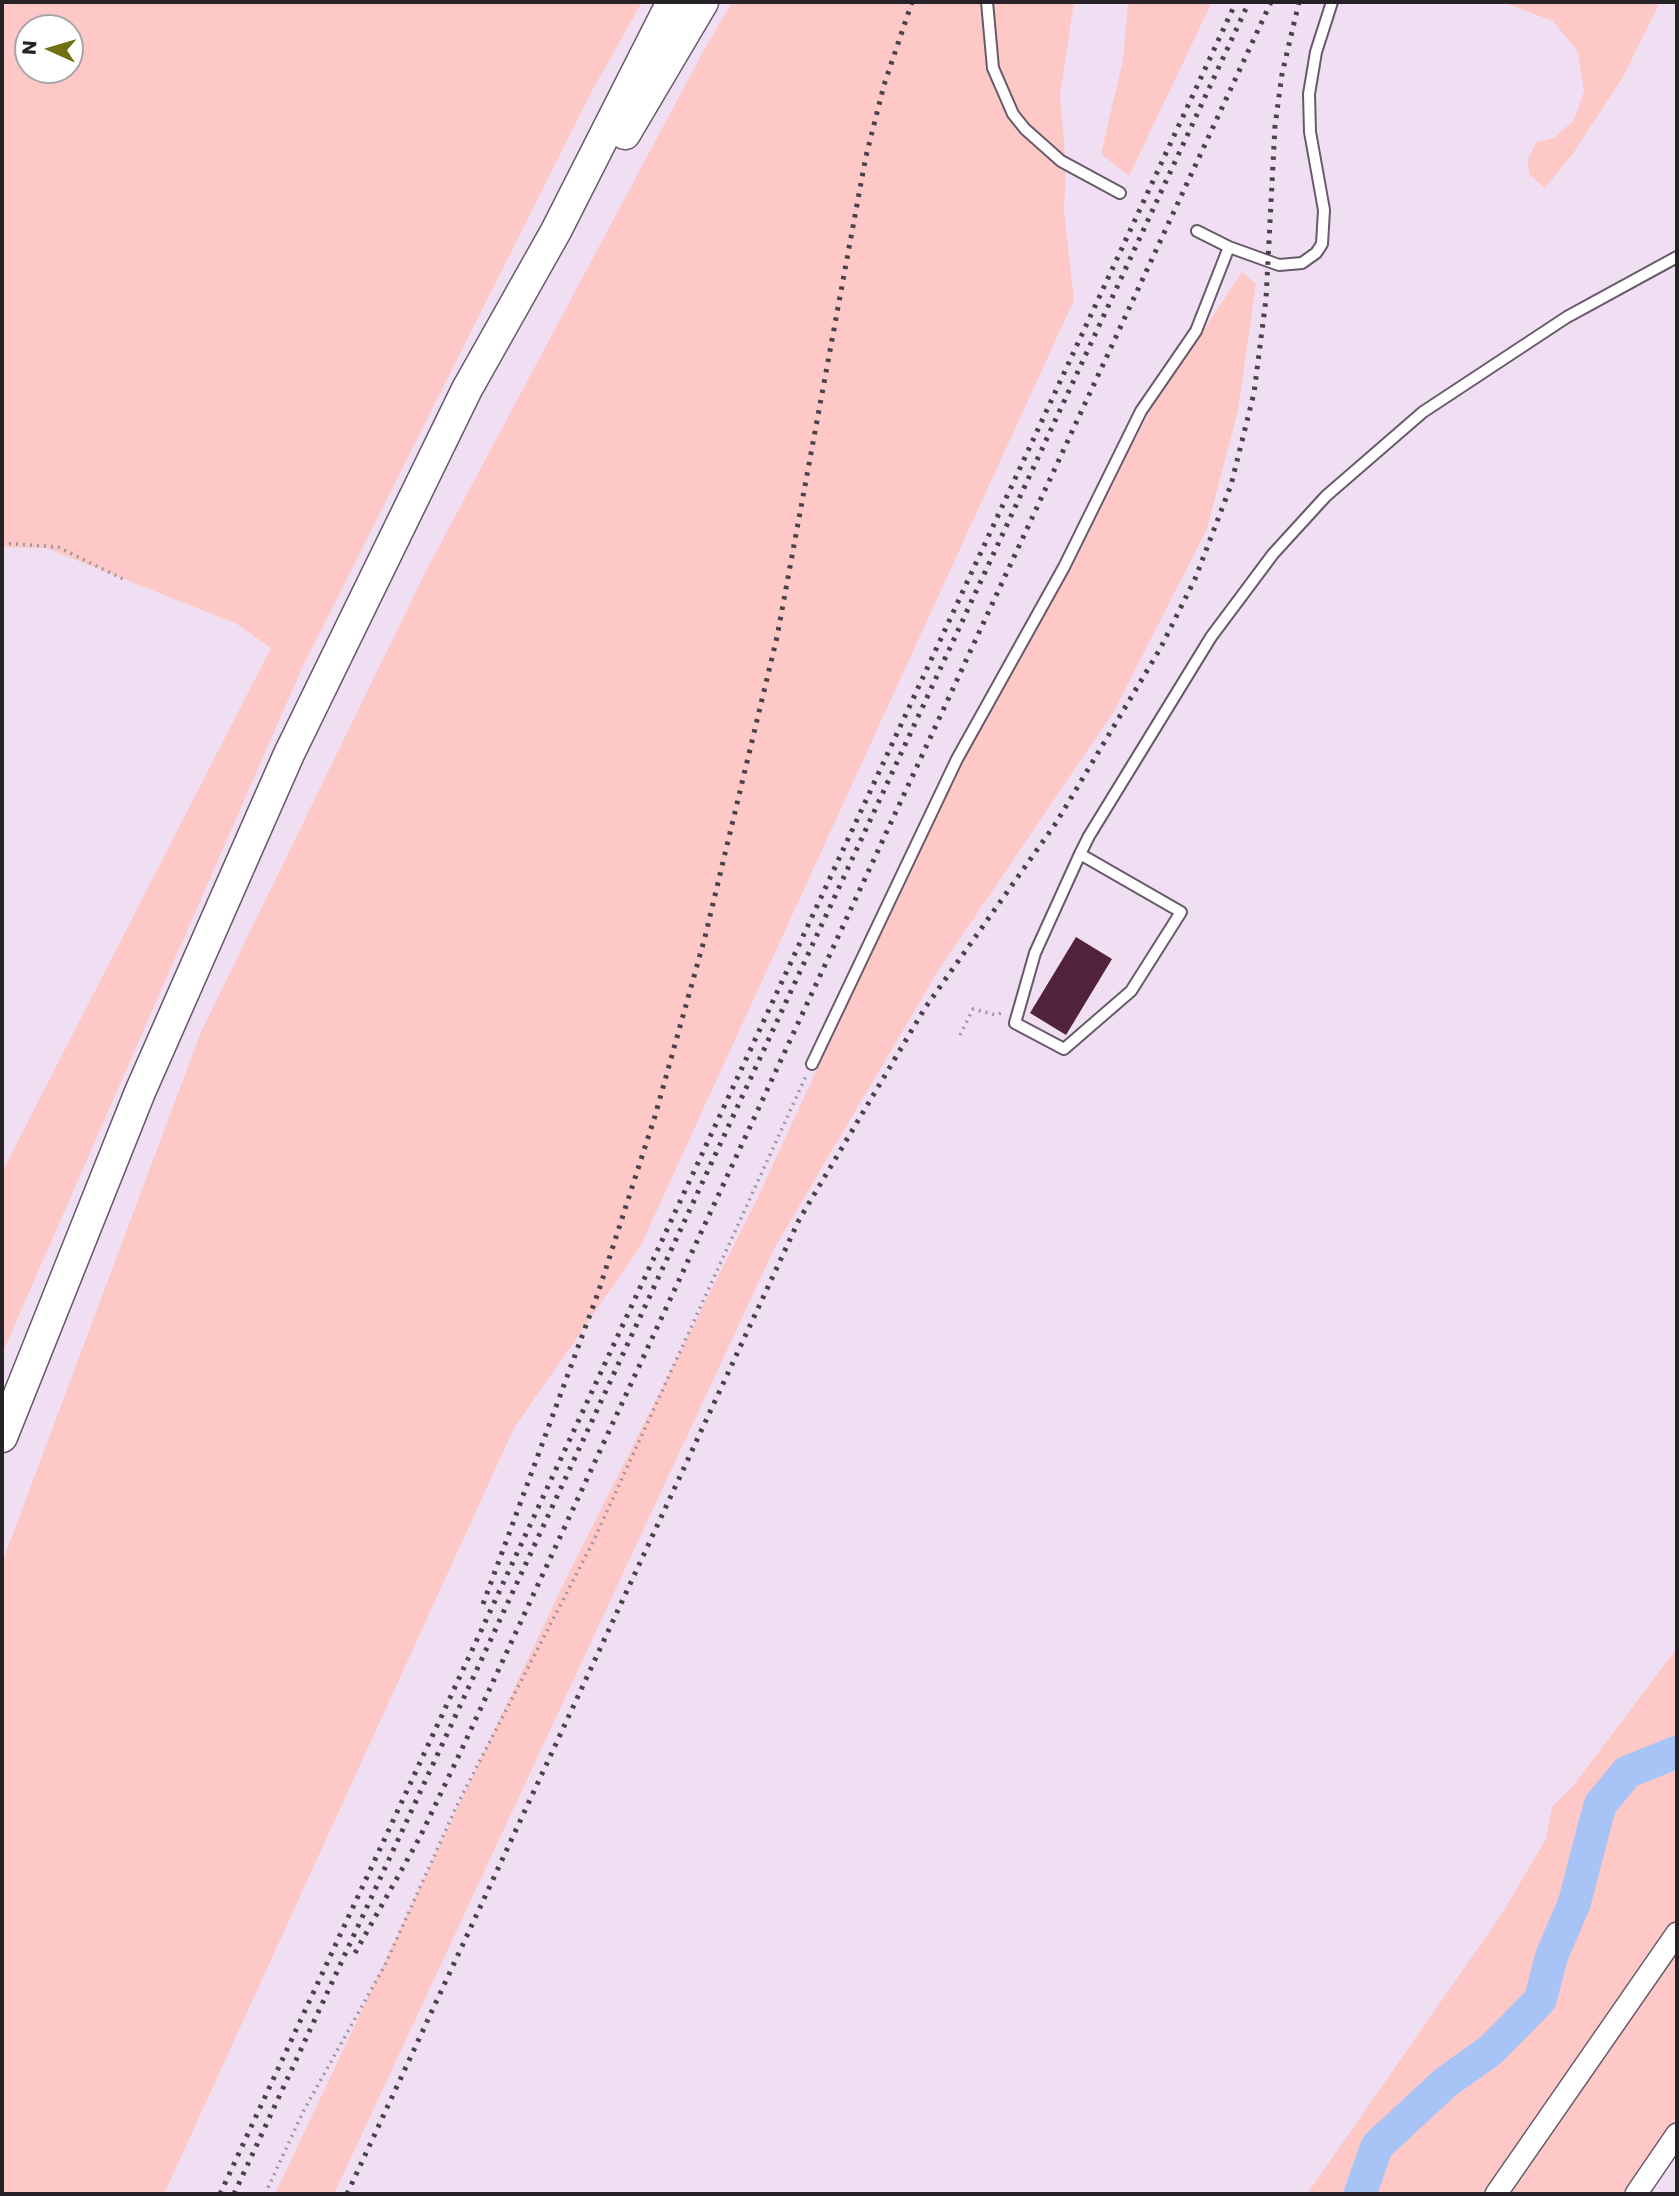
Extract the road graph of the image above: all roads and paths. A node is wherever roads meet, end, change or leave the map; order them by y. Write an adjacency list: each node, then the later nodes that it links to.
1 (671, 2): 6 (main road)
2 (703, 2): 6 (main road)
3 (987, 2): 5 (lane)
4 (1332, 2): 8 (lane)
5 (1120, 194)
6 (556, 231): 16 (main road)
7 (1197, 231): 8 (lane)
8 (1229, 247): 15 (lane)
9 (1677, 257): 12 (lane)
10 (2, 543): 11 (path)
11 (125, 580)
12 (1080, 854): 13 (lane); 13 (lane)
13 (1020, 1006): 14 (path)
14 (960, 1035)
15 (812, 1064): 19 (path)
16 (2, 1437)
17 (1677, 1933): 20 (street)
18 (1677, 2134): 21 (street)
19 (265, 2194)
20 (1496, 2194)
21 (1636, 2194)

